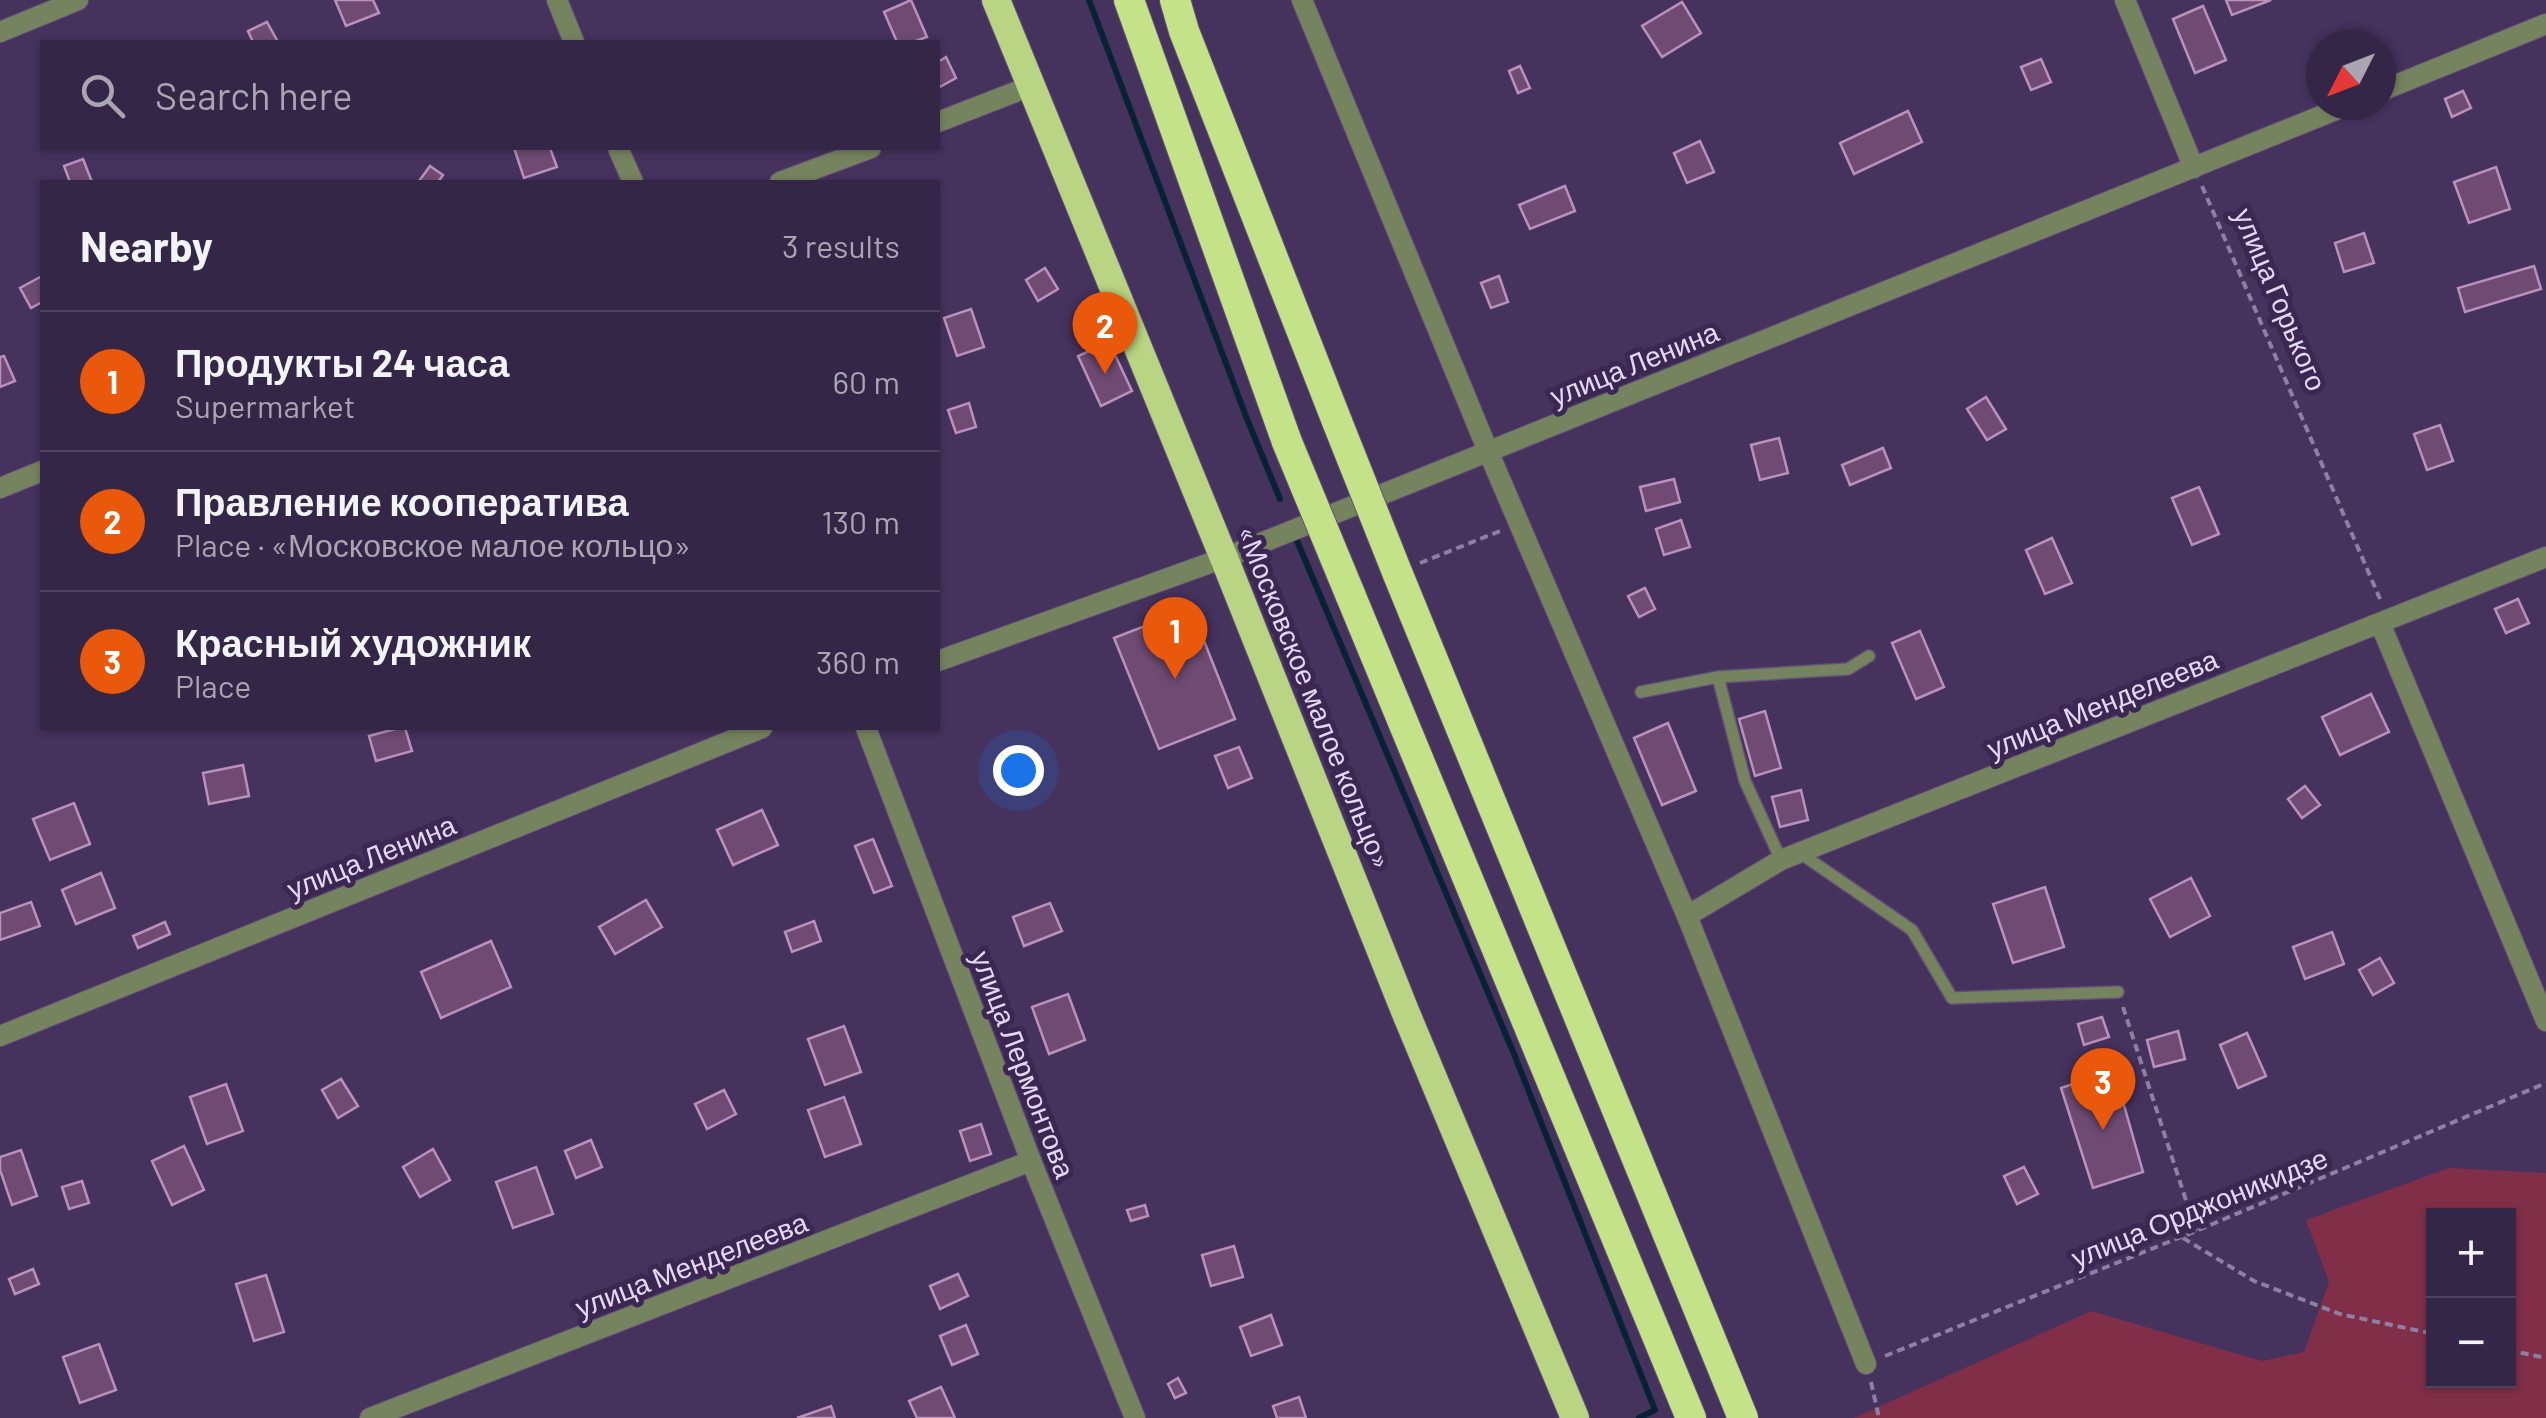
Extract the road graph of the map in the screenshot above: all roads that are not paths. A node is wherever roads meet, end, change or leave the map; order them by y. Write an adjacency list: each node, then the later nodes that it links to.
1 (78, 0): 9 (street)
2 (557, 0): 10 (street)
3 (996, 0): 11 (highway, «Московское малое кольцо»)
4 (1129, 0): 42 (highway, bridge)
5 (1174, 0): 43 (highway, bridge)
6 (1302, 0): 20 (street)
7 (2126, 0): 17 (street)
8 (2546, 24): 12 (street)
9 (0, 32)
10 (573, 40)
11 (1031, 86): 14 (street); 24 (highway, «Московское малое кольцо»)
12 (2396, 86)
13 (2311, 120): 17 (street, улица Ленина)
14 (940, 121)
15 (619, 150): 18 (street)
16 (866, 150): 19 (street)
17 (2194, 168): 20 (street, улица Ленина)
18 (631, 180)
19 (785, 180)
20 (1488, 451): 24 (street, улица Ленина); 33 (street)
21 (40, 473): 22 (street)
22 (0, 488)
23 (2546, 557): 25 (street, улица Менделеева)
24 (1224, 558): 27 (street, улица Ленина); 41 (highway, «Московское малое кольцо»)
25 (2384, 621): 32 (street, улица Менделеева); 35 (street)
26 (1869, 656): 28 (lane)
27 (940, 660)
28 (1718, 677): 29 (lane); 32 (lane)
29 (1640, 692)
30 (757, 730): 36 (street, улица Ленина)
31 (867, 730): 37 (street, улица Лермонтова)
32 (1790, 856): 33 (street, улица Менделеева); 34 (lane)
33 (1688, 916): 38 (street)
34 (2118, 992)
35 (2546, 1021)
36 (0, 1036)
37 (1031, 1160): 39 (street, улица Менделеева); 40 (street, улица Лермонтова)
38 (1866, 1364)
39 (370, 1418)
40 (1135, 1418)
41 (1575, 1418)
42 (1691, 1418)
43 (1743, 1418)

